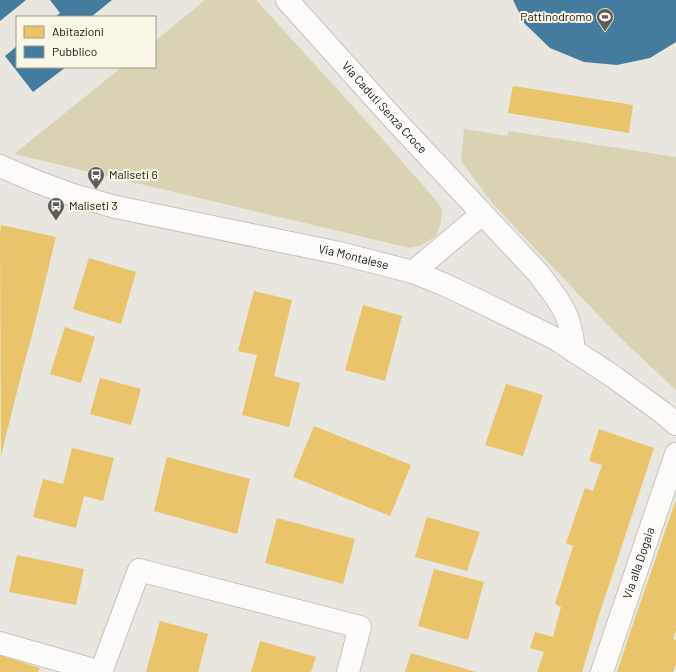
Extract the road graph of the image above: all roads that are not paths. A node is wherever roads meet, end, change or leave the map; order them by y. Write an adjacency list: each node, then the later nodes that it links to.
1 (287, 0): 3 (street, Via Caduti Senza Croce)
2 (0, 166): 4 (street, Via Montalese)
3 (482, 214): 4 (street); 5 (street, Via Caduti Senza Croce)
4 (413, 272): 5 (street, Via Montalese)
5 (574, 351): 6 (street, Via Montalese)
6 (676, 424)
7 (676, 454): 11 (street, Via alla Dogaia)
8 (0, 643): 9 (street)
9 (101, 672): 10 (street)
10 (348, 672)
11 (602, 672)

